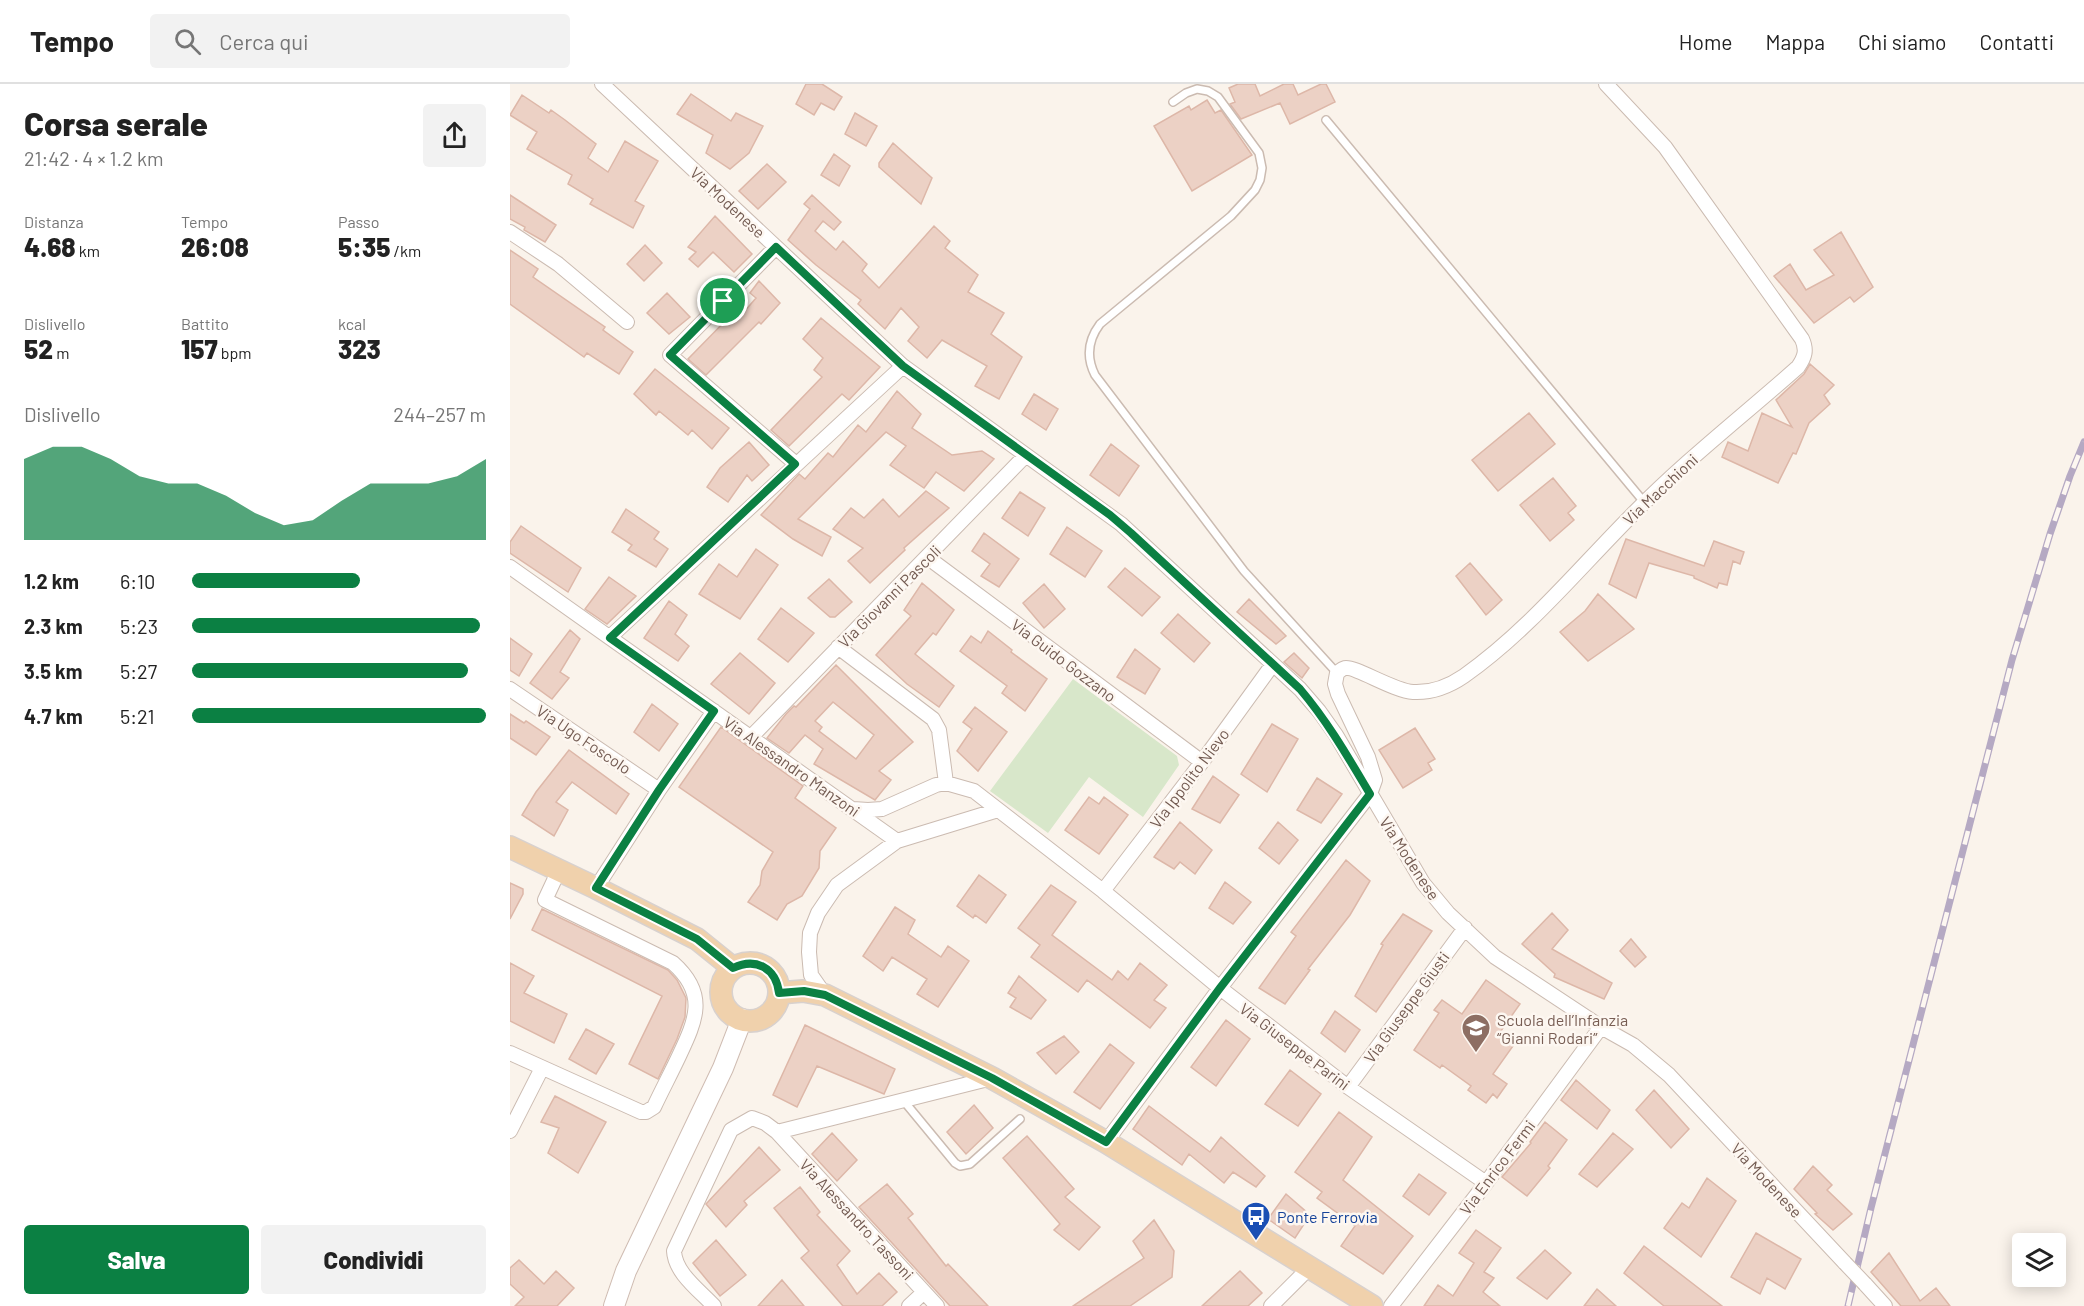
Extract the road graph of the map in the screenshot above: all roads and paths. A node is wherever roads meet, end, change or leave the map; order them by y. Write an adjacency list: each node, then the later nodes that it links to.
1 (602, 84): 6 (street, Via Modenese)
2 (1606, 84): 11 (street, Via Macchioni)
3 (1173, 102): 17 (lane)
4 (1326, 120): 11 (lane)
5 (510, 232): 7 (street)
6 (776, 247): 8 (street, Via Modenese); 10 (street)
7 (627, 322)
8 (903, 366): 9 (street, Via Modenese); 10 (street)
9 (1026, 455): 12 (street, Via Giovanni Pascoli); 16 (street, Via Modenese)
10 (795, 464): 14 (street)
11 (1644, 502): 17 (street, Via Macchioni)
12 (927, 557): 15 (street, Via Giovanni Pascoli); 21 (street, Via Guido Gozzano)
13 (510, 567): 14 (street, Via Alessandro Manzoni)
14 (610, 638): 19 (street, Via Alessandro Manzoni)
15 (838, 647): 20 (street, Via Giovanni Pascoli); 22 (street)
16 (1272, 664): 21 (street, Via Ippolito Nievo); 24 (street, Via Modenese)
17 (1337, 673): 24 (street)
18 (510, 689): 23 (street, Via Ugo Foscolo)
19 (714, 711): 20 (street, Via Alessandro Manzoni); 23 (street)
20 (751, 737): 25 (street, Via Alessandro Manzoni)
21 (1202, 762): 31 (street, Via Ippolito Nievo)
22 (946, 783): 25 (street); 26 (street, Via Giuseppe Parini)
23 (659, 790): 30 (street)
24 (1370, 794): 32 (street, Via Modenese); 34 (street)
25 (853, 809): 27 (street, Via Alessandro Manzoni)
26 (998, 810): 27 (street); 31 (street, Via Giuseppe Parini)
27 (897, 841): 36 (street)
28 (510, 847): 29 (main road)
29 (559, 870): 30 (main road); 40 (street)
30 (596, 888): 33 (main road)
31 (1103, 891): 34 (street, Via Giuseppe Parini)
32 (1465, 928): 38 (street, Via Modenese); 42 (street, Via Giuseppe Giusti)
33 (733, 968): 35 (main road); 37 (main road)
34 (1220, 988): 42 (street, Via Giuseppe Parini); 47 (street)
35 (779, 993): 36 (main road); 37 (main road)
36 (825, 995): 41 (main road)
37 (742, 1019): 51 (main road)
38 (1601, 1027): 48 (street, Via Enrico Fermi); 58 (street, Via Modenese, bridge)
39 (510, 1053): 40 (street)
40 (542, 1068): 45 (street)
41 (992, 1078): 43 (street); 47 (main road)
42 (1348, 1087): 48 (street, Via Giuseppe Parini)
43 (903, 1100): 44 (lane); 46 (street)
44 (1020, 1119)
45 (510, 1131)
46 (777, 1132): 50 (street, Via Alessandro Tassoni); 52 (street, Via Alessandro Tassoni)
47 (1106, 1142): 49 (main road)
48 (1486, 1183): 57 (street, Via Enrico Fermi)
49 (1310, 1267): 55 (street); 56 (main road)
50 (924, 1292): 53 (street); 54 (street, Via Alessandro Tassoni)
51 (614, 1306)
52 (714, 1306)
53 (909, 1306)
54 (937, 1306)
55 (1270, 1306)
56 (1372, 1306)
57 (1391, 1306)
58 (1885, 1306)

